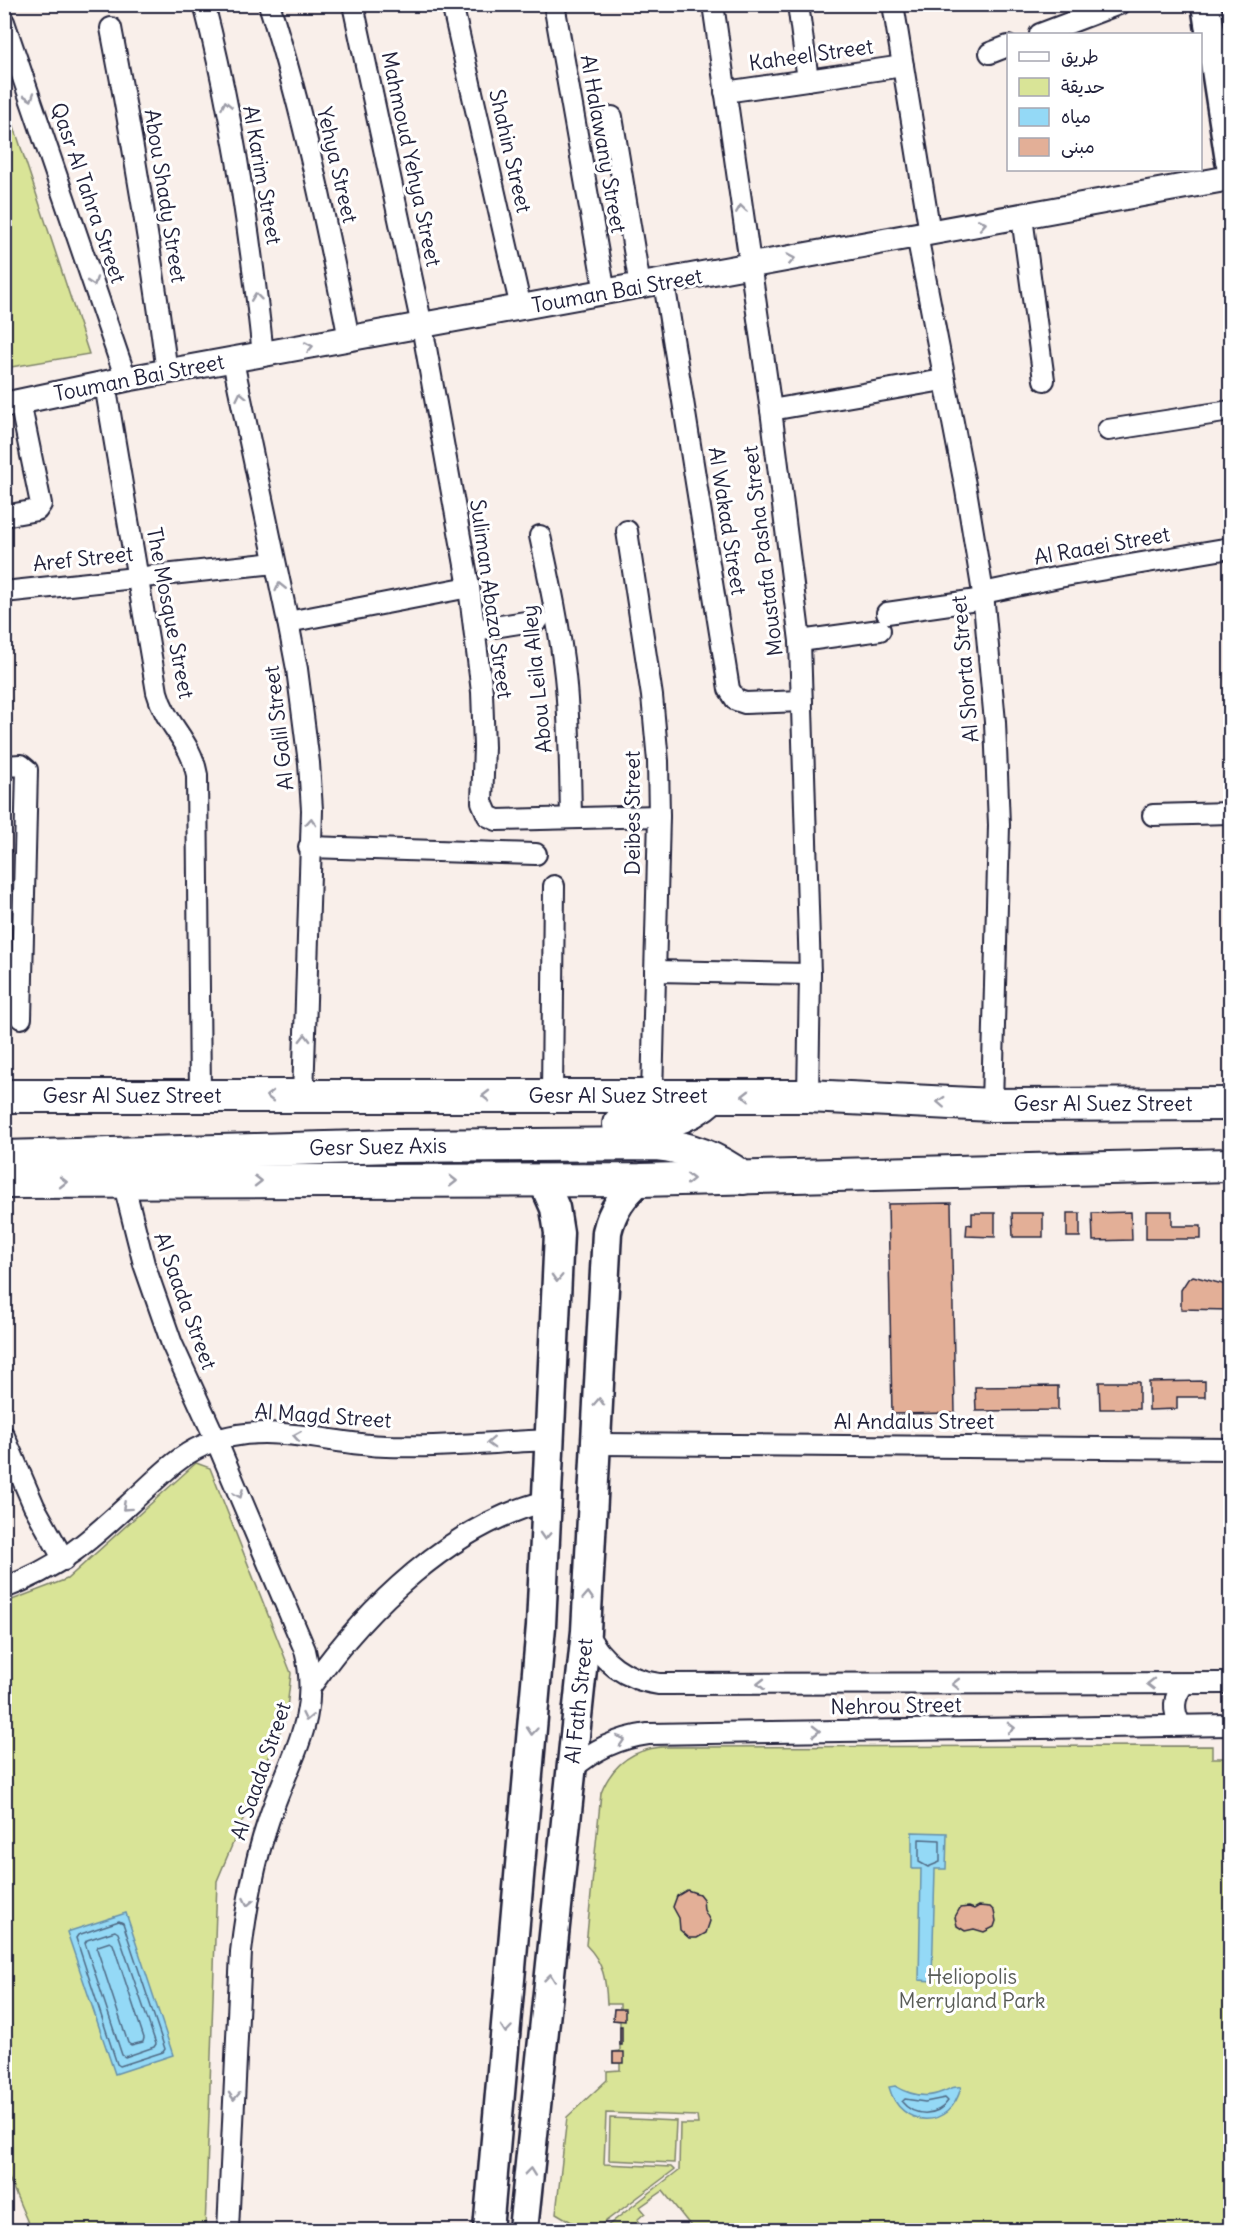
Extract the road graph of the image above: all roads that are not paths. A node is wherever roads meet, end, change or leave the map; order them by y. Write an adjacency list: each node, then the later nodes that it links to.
1 (204, 4): 29 (street, Al Karim Street, one-way to 1)
2 (269, 4): 28 (street, Yehya Street)
3 (357, 4): 27 (street, Mahmoud Yehya Street)
4 (452, 4): 26 (street, Shahin Street)
5 (554, 4): 25 (street, Al Halawany Street)
6 (713, 4): 16 (street, Moustafa Pasha Street)
7 (798, 4): 15 (street)
8 (893, 4): 14 (street, Al Shorta Street)
9 (1119, 4): 13 (street)
10 (1206, 4): 18 (main road)
11 (4, 22): 34 (street, Qasr Al Tahra Street, one-way to 34)
12 (111, 28): 31 (street, Abou Shady Street)
13 (1043, 33)
14 (903, 66): 15 (street, Kaheel Street); 21 (street, Al Shorta Street)
15 (808, 80): 16 (street, Kaheel Street)
16 (725, 92): 22 (street, Moustafa Pasha Street, one-way to 16)
17 (612, 117): 24 (street)
18 (1230, 160)
19 (1230, 178): 20 (street, Touman Bai Street)
20 (1022, 217): 21 (street, Touman Bai Street, one-way to 20); 33 (street)
21 (924, 234): 22 (street, Touman Bai Street, one-way to 21); 32 (street, Al Shorta Street)
22 (750, 267): 23 (street, Touman Bai Street); 36 (street, Moustafa Pasha Street)
23 (664, 282): 24 (street, Touman Bai Street); 52 (street, Al Wakad Street)
24 (640, 286): 25 (street, Touman Bai Street)
25 (605, 292): 26 (street, Touman Bai Street)
26 (520, 308): 27 (street, Touman Bai Street)
27 (422, 326): 28 (street, Touman Bai Street); 45 (street, Suliman Abaza Street)
28 (349, 339): 29 (street, Touman Bai Street, one-way to 28)
29 (263, 355): 30 (street, Touman Bai Street)
30 (233, 361): 31 (street, Touman Bai Street); 43 (street, Al Galil Street, one-way to 30)
31 (167, 372): 34 (street, Touman Bai Street)
32 (943, 380): 36 (street); 47 (street, Al Shorta Street)
33 (1044, 380)
34 (116, 382): 35 (street, Touman Bai Street); 44 (street, The Mosque Street)
35 (12, 403): 39 (street)
36 (771, 410): 51 (street, Moustafa Pasha Street)
37 (1230, 411): 38 (street)
38 (1108, 430)
39 (4, 516)
40 (627, 531): 56 (street, Deibes Street)
41 (540, 536): 57 (street, Abou Leila Alley)
42 (1230, 548): 47 (street, Al Raaei Street)
43 (275, 563): 44 (street, Aref Street); 49 (street, Al Galil Street, one-way to 43)
44 (138, 578): 46 (street, Aref Street); 66 (street, The Mosque Street)
45 (469, 588): 49 (street); 50 (street, Suliman Abaza Street)
46 (4, 592)
47 (983, 596): 51 (street, Al Raaei Street); 72 (street, Al Shorta Street)
48 (538, 620): 50 (street)
49 (288, 622): 58 (street, Al Galil Street, one-way to 49)
50 (475, 630): 57 (street, Suliman Abaza Street)
51 (800, 641): 52 (street, Moustafa Pasha Street)
52 (802, 700): 62 (street, Moustafa Pasha Street)
53 (4, 766): 63 (street)
54 (1230, 813): 55 (street)
55 (1153, 815)
56 (659, 816): 57 (street, Suliman Abaza Street); 61 (street, Deibes Street)
57 (571, 818)
58 (309, 847): 59 (street); 67 (street, Al Galil Street, one-way to 58)
59 (536, 854)
60 (554, 886): 64 (street)
61 (655, 971): 62 (street); 68 (street, Deibes Street)
62 (810, 974): 70 (street, Moustafa Pasha Street)
63 (21, 1018)
64 (552, 1095): 67 (main road, Gesr Al Suez Street, one-way to 67); 68 (main road, Gesr Al Suez Street)
65 (4, 1096): 66 (main road, Gesr Al Suez Street)
66 (200, 1096): 67 (main road, Gesr Al Suez Street, one-way to 66)
67 (303, 1096)
68 (652, 1096): 69 (main road, Gesr Al Suez Street)
69 (713, 1096): 70 (main road, Gesr Al Suez Street, one-way to 69); 73 (main road, Gesr Suez Axis)
70 (808, 1096): 72 (main road, Gesr Al Suez Street, one-way to 70)
71 (1230, 1104): 72 (main road, Gesr Al Suez Street)
72 (992, 1105)
73 (4, 1138)
74 (4, 1157): 76 (main road, Gesr Suez Axis)
75 (1230, 1165): 76 (main road)
76 (744, 1178): 77 (main road, one-way to 76)
77 (640, 1180): 79 (main road); 82 (main road, Al Fath Street)
78 (123, 1181): 79 (main road, one-way to 79); 80 (main road, one-way to 78); 84 (street, Al Saada Street)
79 (543, 1181): 81 (main road, Al Fath Street)
80 (4, 1182)
81 (559, 1233): 82 (main road); 85 (main road, Al Fath Street, one-way to 85)
82 (606, 1238): 86 (main road, Al Fath Street, one-way to 82)
83 (4, 1436): 89 (street)
84 (216, 1440): 85 (street, Al Magd Street, one-way to 84); 89 (street, Al Magd Street, one-way to 89); 95 (street, Al Saada Street, one-way to 95)
85 (550, 1440): 88 (main road, Al Fath Street)
86 (597, 1444): 87 (street, Al Andalus Street); 92 (main road, Al Fath Street, one-way to 86)
87 (1227, 1454)
88 (547, 1501): 91 (main road, Al Fath Street, one-way to 91); 95 (street)
89 (64, 1560): 90 (street, Al Magd Street)
90 (4, 1588)
91 (541, 1626): 92 (main road); 100 (main road, Al Fath Street, one-way to 100)
92 (586, 1631): 94 (street, Nehrou Street, one-way to 92); 98 (main road, Al Fath Street)
93 (1228, 1680): 94 (street, Nehrou Street)
94 (1184, 1684): 96 (street)
95 (311, 1686): 99 (street, Al Saada Street, one-way to 99)
96 (1181, 1725): 97 (street, Nehrou Street); 98 (street, Nehrou Street, one-way to 96)
97 (1230, 1725)
98 (572, 1769): 101 (main road, Al Fath Street, one-way to 98)
99 (228, 2230)
100 (488, 2230)
101 (524, 2230)

